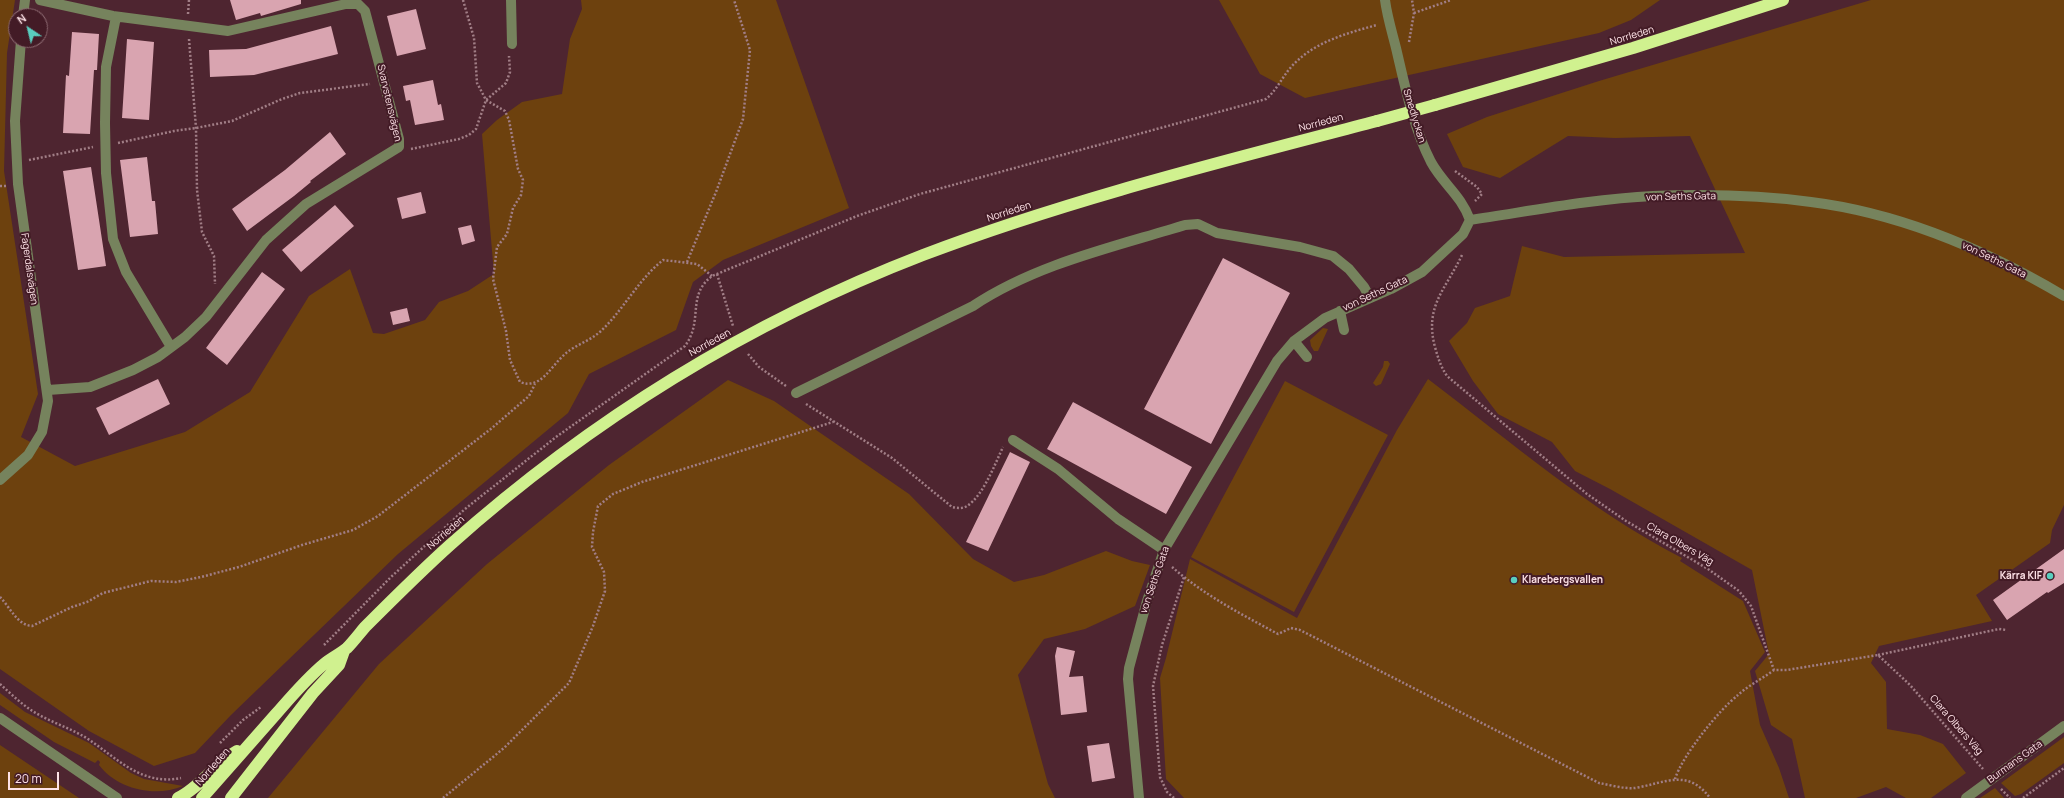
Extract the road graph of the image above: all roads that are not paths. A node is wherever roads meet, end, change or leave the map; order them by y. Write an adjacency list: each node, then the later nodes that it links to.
1 (40, 0): 5 (street, Svarvstensvägen)
2 (512, 0): 6 (street)
3 (1385, 0): 8 (street, Smedlyckan)
4 (1783, 0): 21 (highway, Norrleden, bridge)
5 (116, 17): 14 (street); 14 (street, Svarvstensvägen)
6 (512, 44)
7 (20, 48): 16 (street, Fagerdalsvägen)
8 (1470, 220): 9 (street, von Seths Gata); 10 (street, von Seths Gata)
9 (2064, 296)
10 (1370, 298): 11 (street, von Seths Gata); 17 (street)
11 (1340, 311): 12 (street); 13 (street, von Seths Gata)
12 (1344, 330)
13 (1294, 341): 15 (street); 20 (street, von Seths Gata)
14 (172, 347): 16 (street, Svarvstensvägen)
15 (1307, 357)
16 (48, 390): 19 (street, Fagerdalsvägen)
17 (796, 393)
18 (1013, 440): 20 (street)
19 (0, 480)
20 (1163, 554): 29 (street, von Seths Gata)
21 (344, 651): 24 (highway, Norrleden); 28 (highway, Norrleden)
22 (0, 718): 25 (street)
23 (2064, 726): 30 (street, Burmans Gata)
24 (249, 744): 26 (highway); 27 (highway, Norrleden)
25 (117, 798)
26 (178, 798)
27 (202, 798)
28 (231, 798)
29 (1139, 798)
30 (1966, 798)

